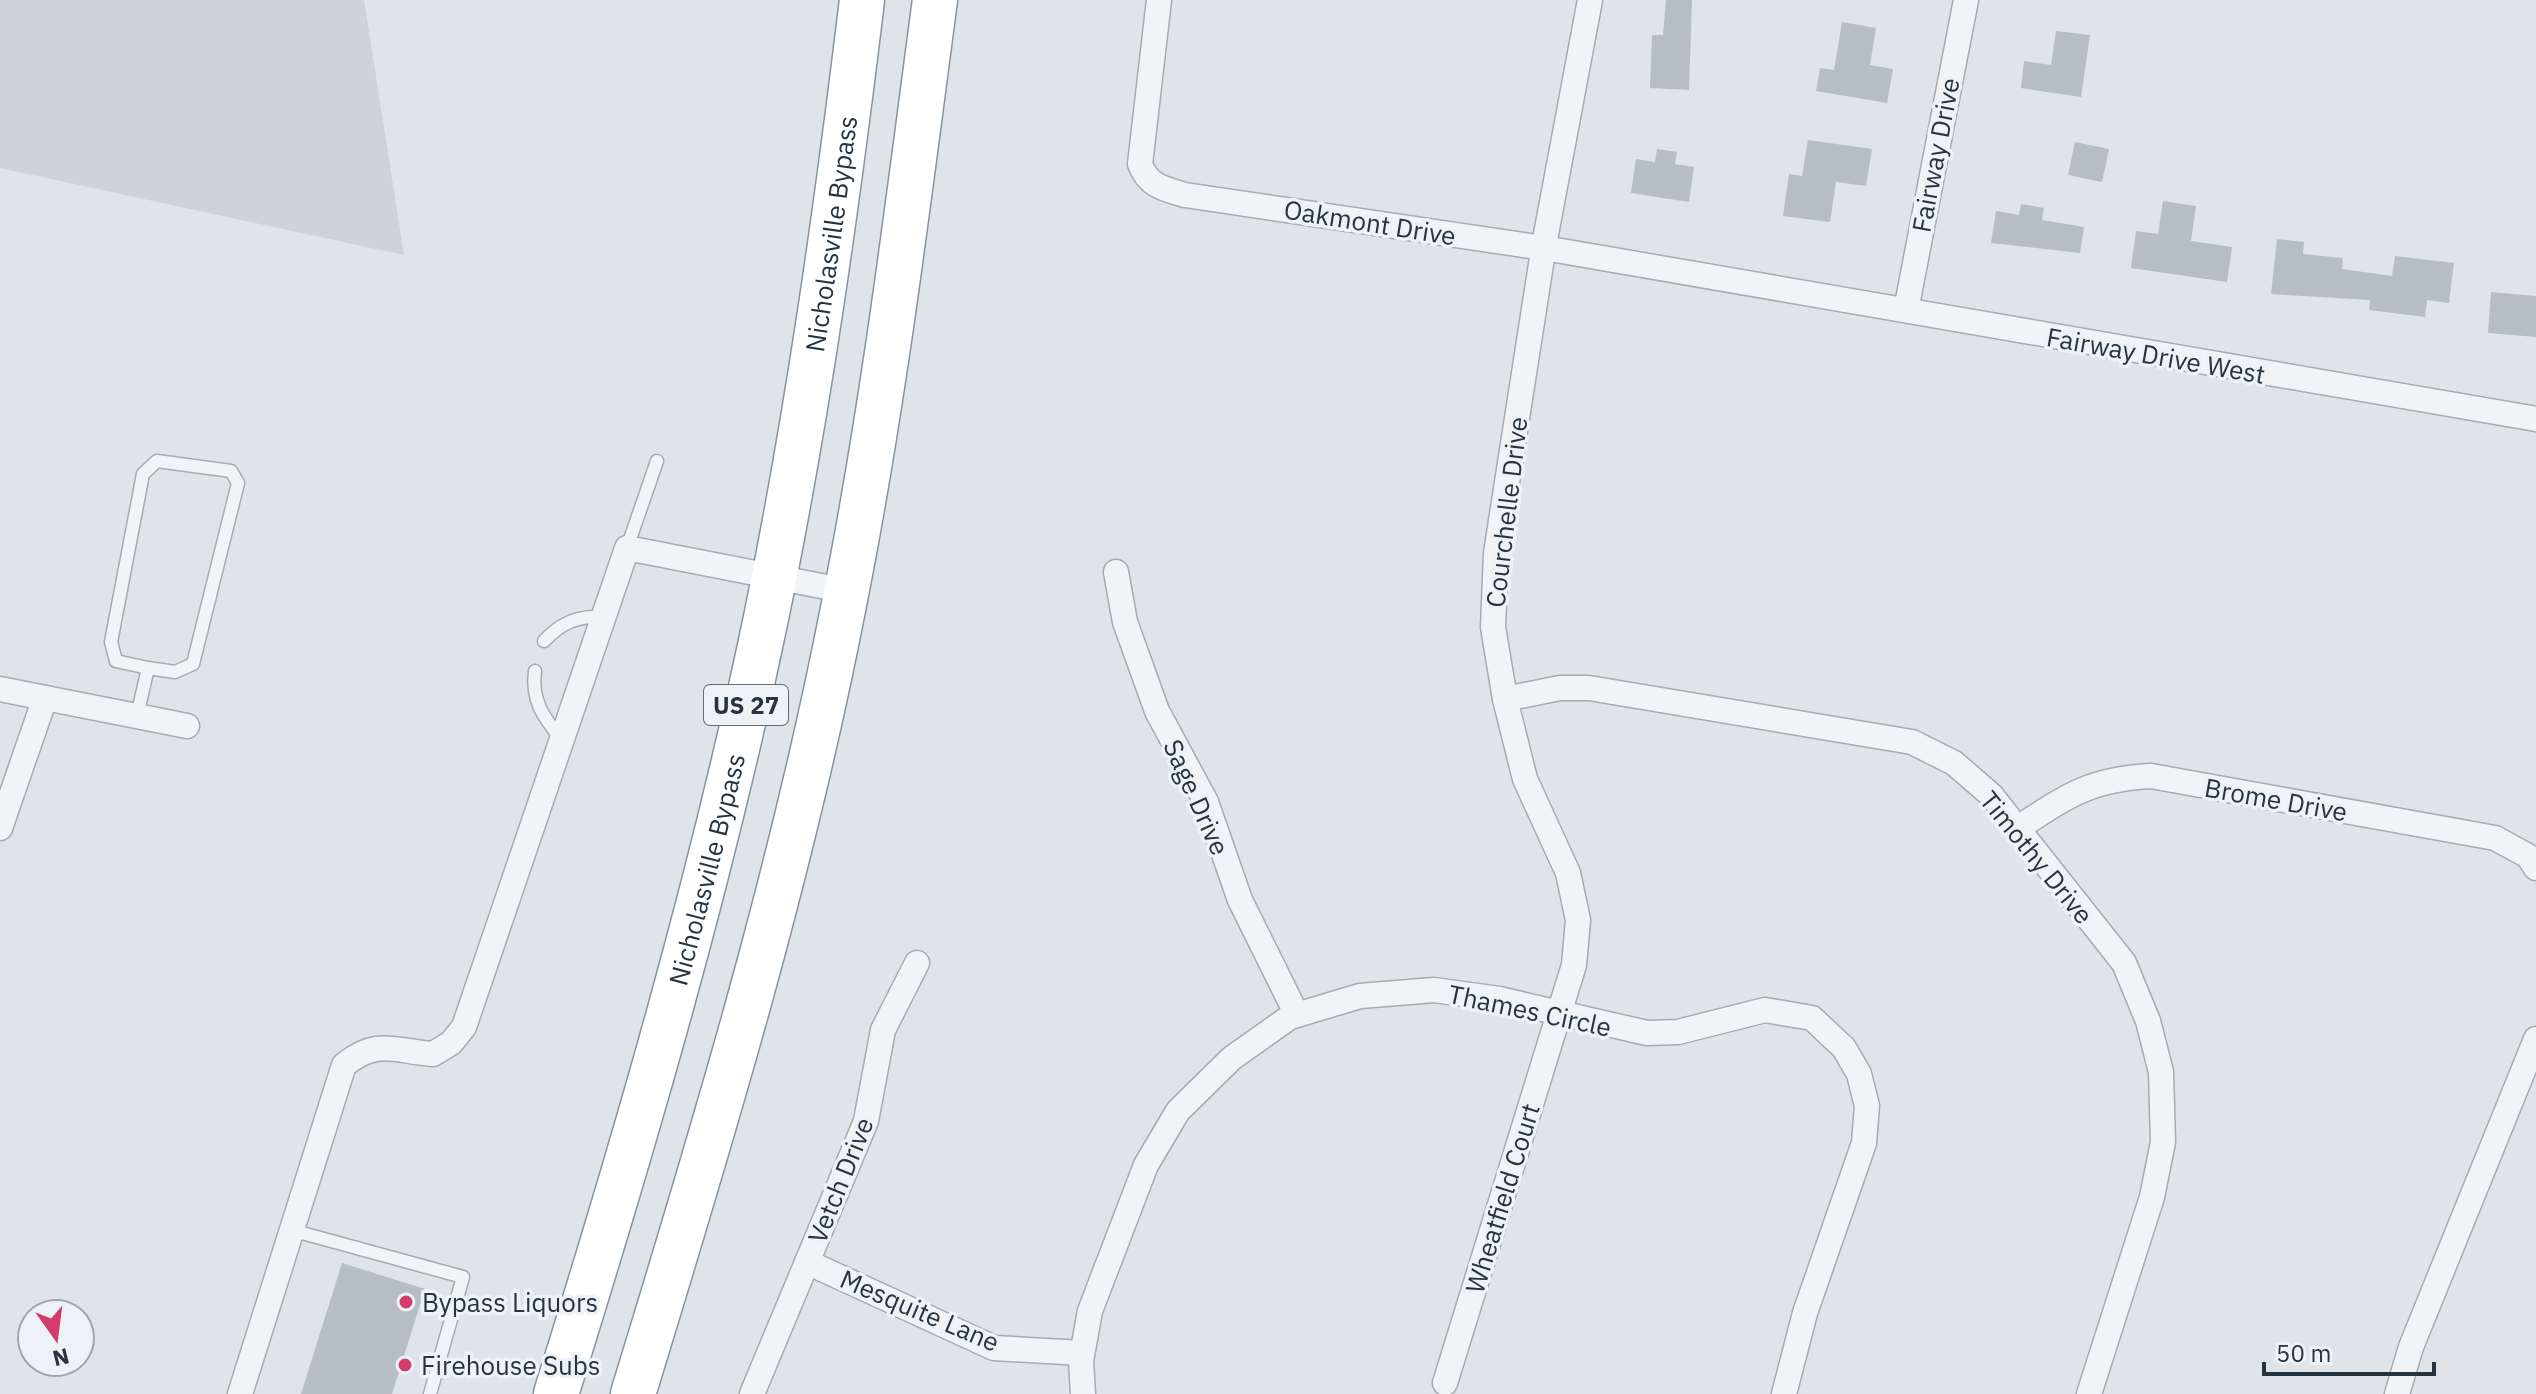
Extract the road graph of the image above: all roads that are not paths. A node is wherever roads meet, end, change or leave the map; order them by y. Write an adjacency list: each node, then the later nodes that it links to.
1 (862, 0): 13 (highway, Nicholasville Bypass / US 27)
2 (935, 0): 14 (highway, US 27)
3 (1159, 0): 6 (street, Oakmont Drive)
4 (1590, 0): 6 (street, Courchelle Drive)
5 (1966, 0): 8 (street, Fairway Drive)
6 (1544, 248): 7 (street, Oakmont Drive); 21 (street, Courchelle Drive)
7 (1776, 288): 8 (street, Fairway Drive West)
8 (1906, 310): 9 (street, Fairway Drive West)
9 (2536, 419)
10 (657, 461): 11 (lane)
11 (627, 548): 13 (street); 15 (street)
12 (1116, 572): 30 (street, Sage Drive)
13 (773, 578): 14 (street); 38 (highway, Nicholasville Bypass / US 27)
14 (847, 591): 39 (highway, US 27)
15 (604, 616): 16 (lane); 24 (street)
16 (544, 641)
17 (148, 668): 17 (lane); 22 (lane)
18 (535, 671): 24 (lane)
19 (0, 689): 20 (street)
20 (45, 698): 22 (street); 25 (street)
21 (1505, 699): 26 (street, Timothy Drive); 29 (street, Courchelle Drive)
22 (137, 716): 23 (street)
23 (187, 726)
24 (562, 740): 32 (street)
25 (0, 828)
26 (2018, 828): 27 (street, Brome Drive); 43 (street, Timothy Drive)
27 (2536, 868)
28 (917, 963): 33 (street, Vetch Drive)
29 (1560, 1014): 30 (street, Thames Circle); 35 (street, Wheatfield Court); 42 (street, Thames Circle)
30 (1297, 1015): 34 (street, Thames Circle)
31 (2536, 1039): 44 (street)
32 (291, 1230): 36 (street); 37 (lane)
33 (807, 1262): 34 (street, Mesquite Lane); 40 (street, Vetch Drive)
34 (1082, 1353): 41 (street, Thames Circle)
35 (1445, 1383)
36 (240, 1394)
37 (430, 1394)
38 (556, 1394)
39 (633, 1394)
40 (752, 1394)
41 (1083, 1394)
42 (1784, 1394)
43 (2089, 1394)
44 (2397, 1394)

